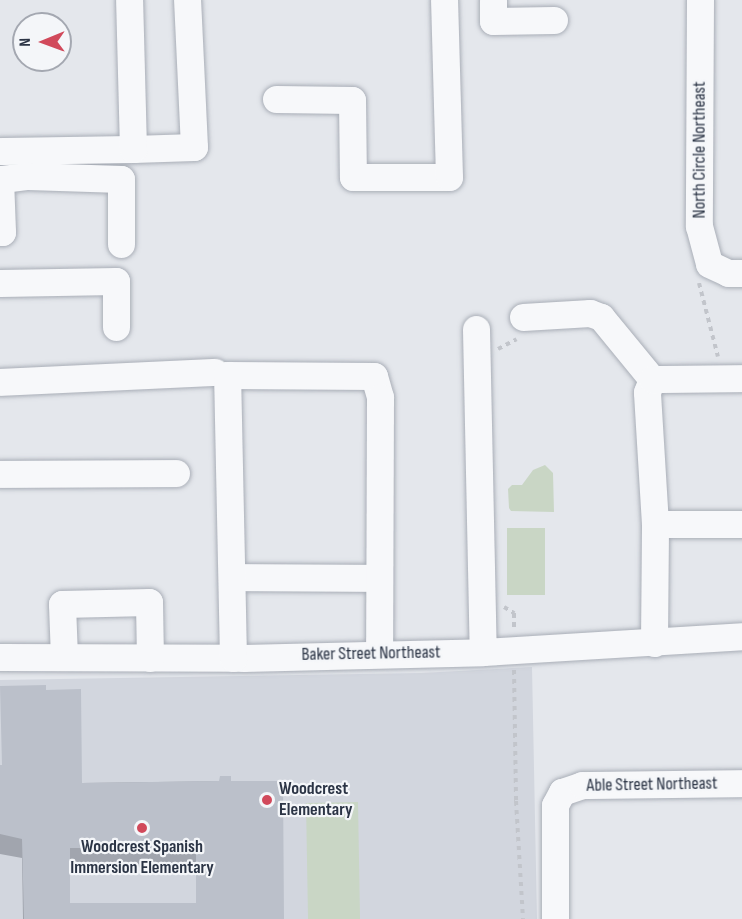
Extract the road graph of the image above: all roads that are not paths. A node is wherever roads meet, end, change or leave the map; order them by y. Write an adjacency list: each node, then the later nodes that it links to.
1 (129, 0): 8 (street)
2 (187, 0): 8 (street)
3 (444, 0): 7 (street)
4 (493, 0): 6 (street)
5 (700, 0): 13 (street, North Circle Northeast)
6 (554, 20)
7 (276, 99)
8 (133, 149): 9 (street)
9 (0, 151)
10 (1, 179): 11 (street); 12 (street)
11 (0, 232)
12 (120, 244)
13 (742, 273)
14 (0, 283): 16 (street)
15 (523, 317): 20 (street)
16 (116, 327)
17 (477, 329): 30 (street)
18 (214, 372): 21 (street)
19 (732, 378): 20 (street)
20 (652, 379): 24 (street)
21 (0, 382)
22 (176, 473): 23 (street)
23 (0, 474)
24 (655, 524): 25 (street); 29 (street)
25 (742, 524)
26 (232, 577): 27 (street); 27 (street); 35 (street)
27 (379, 578): 31 (street)
28 (742, 636): 29 (street, Baker Street Northeast)
29 (654, 643): 30 (street, Baker Street Northeast)
30 (483, 652): 31 (street, Baker Street Northeast)
31 (379, 654): 35 (street, Baker Street Northeast)
32 (0, 657): 33 (street, Baker Street Northeast)
33 (64, 657): 34 (street, Baker Street Northeast); 34 (street)
34 (150, 658): 35 (street, Baker Street Northeast)
35 (234, 658)
36 (742, 783): 37 (street, Able Street Northeast)
37 (555, 919)

